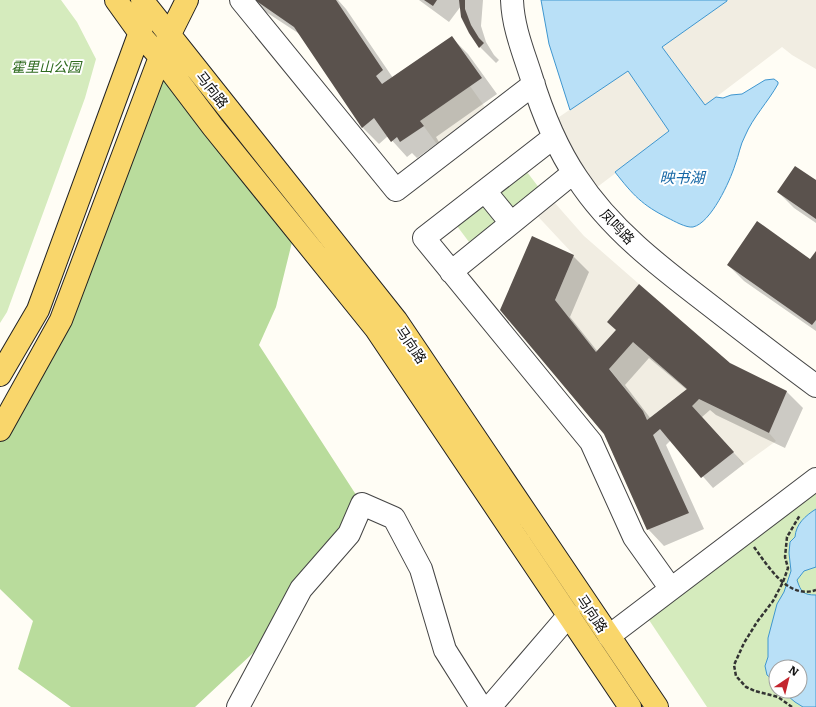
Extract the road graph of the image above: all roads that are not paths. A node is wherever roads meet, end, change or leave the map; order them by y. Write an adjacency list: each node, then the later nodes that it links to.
1 (116, 0): 6 (main road, 马向路)
2 (187, 0): 7 (main road)
3 (241, 0): 9 (street)
4 (512, 0): 9 (street, 凤鸣路)
5 (148, 3): 6 (main road); 7 (main road, 马向路)
6 (140, 33): 8 (main road, 马向路); 15 (main road)
7 (170, 34): 8 (main road); 21 (main road, 马向路)
8 (160, 57): 17 (main road); 20 (main road, 马向路)
9 (534, 84): 10 (street, 凤鸣路)
10 (554, 137): 11 (street, 凤鸣路); 12 (street)
11 (573, 173): 13 (street); 16 (street, 凤鸣路)
12 (485, 191): 13 (street); 14 (street)
13 (511, 223): 14 (street)
14 (451, 272): 19 (street)
15 (0, 375)
16 (816, 386)
17 (0, 430)
18 (816, 479): 19 (street)
19 (671, 589): 21 (street)
20 (569, 615): 24 (street); 25 (main road, 马向路)
21 (609, 636): 26 (main road, 马向路)
22 (238, 707): 23 (street)
23 (482, 707)
24 (490, 707)
25 (630, 707)
26 (657, 707)

